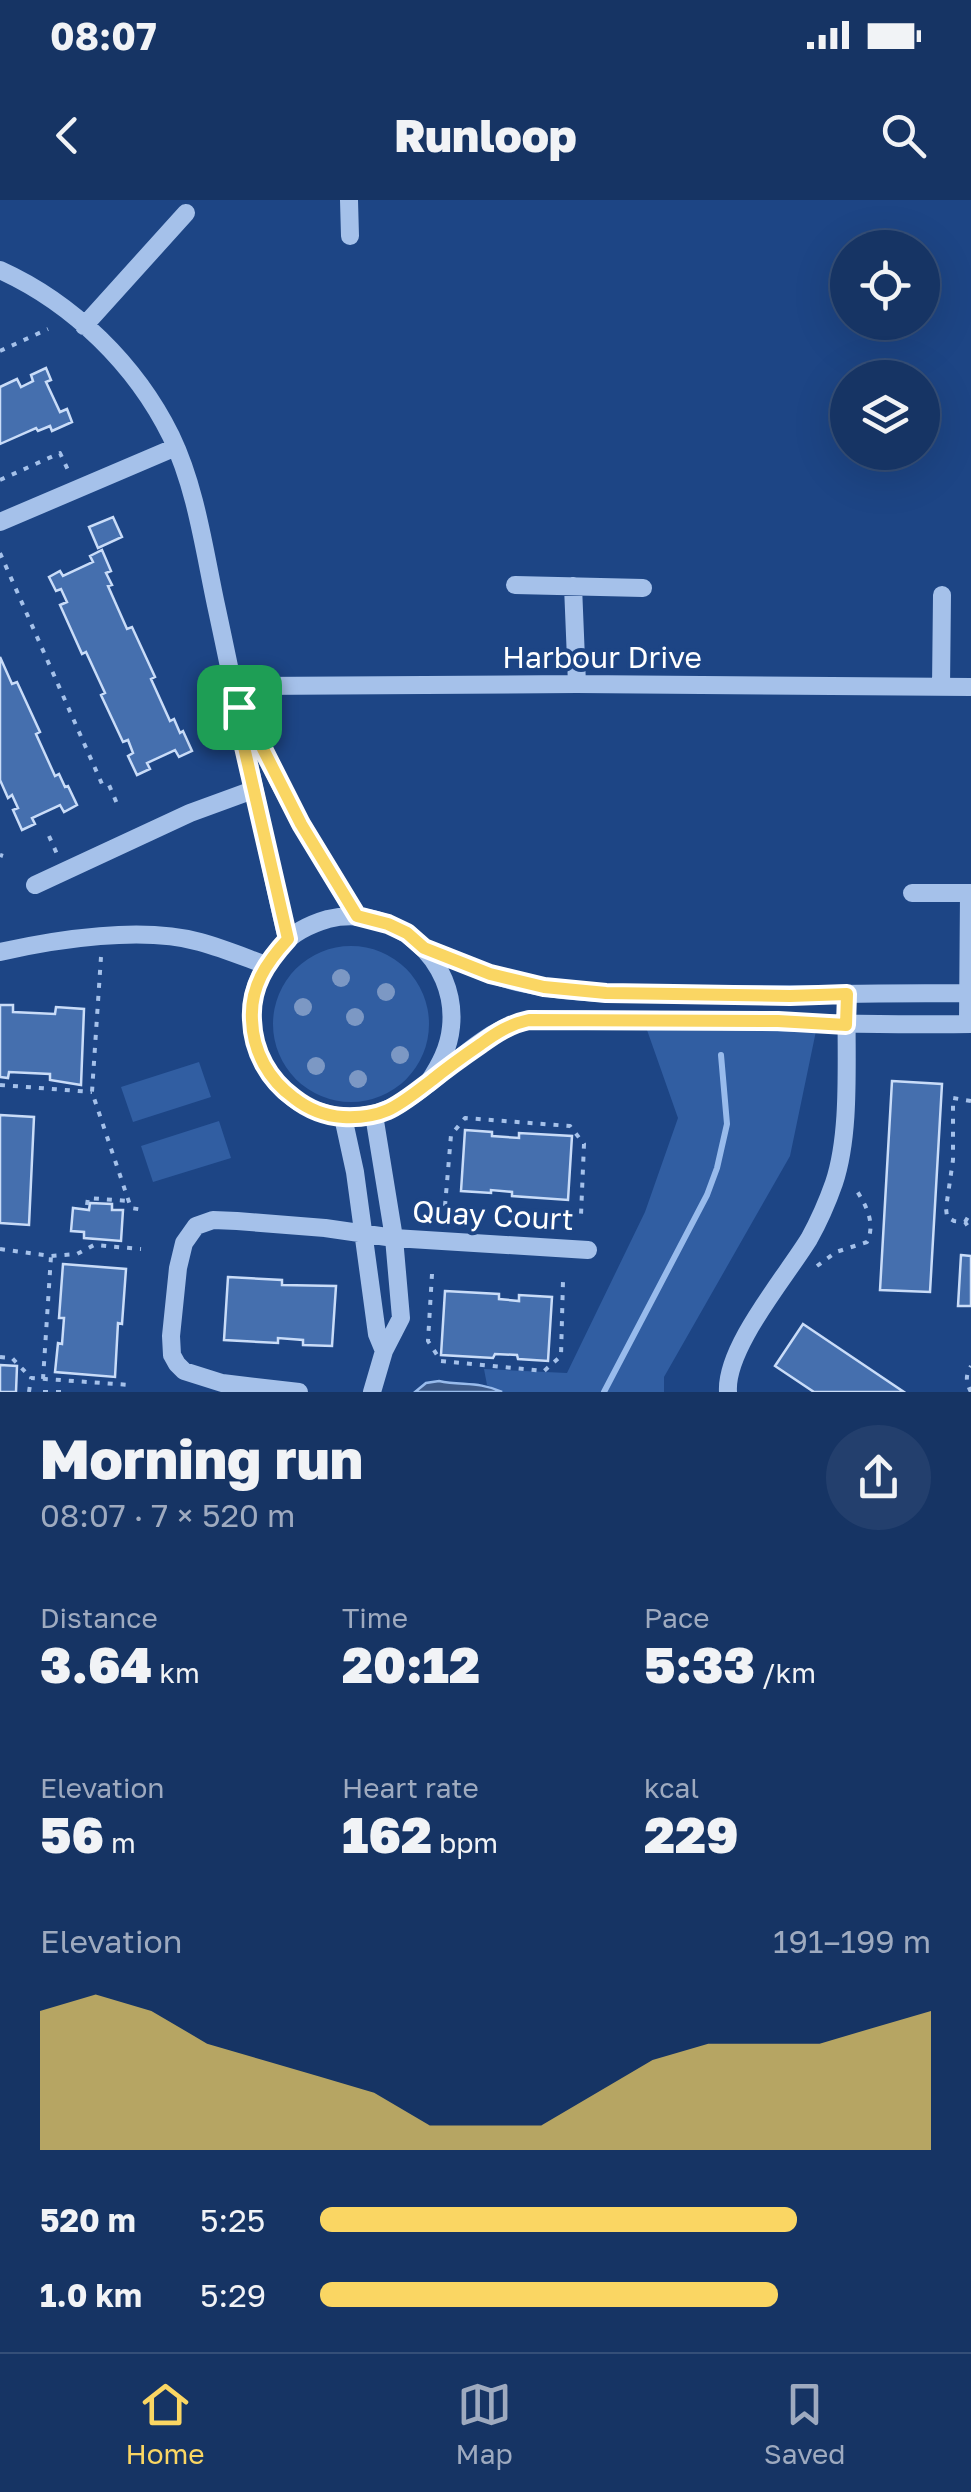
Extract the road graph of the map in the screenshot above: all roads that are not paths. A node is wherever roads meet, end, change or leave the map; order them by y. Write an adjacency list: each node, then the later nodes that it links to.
1 (349, 200): 3 (street)
2 (186, 213): 5 (street)
3 (350, 236)
4 (0, 270): 5 (street)
5 (84, 326): 6 (street)
6 (176, 447): 7 (street); 13 (street)
7 (0, 522)
8 (515, 585): 9 (street)
9 (574, 586): 10 (street); 12 (street)
10 (643, 588)
11 (942, 595): 14 (street)
12 (577, 684): 13 (street, Harbour Drive); 14 (street, Harbour Drive)
13 (234, 686): 16 (street)
14 (941, 686): 15 (street, Harbour Drive)
15 (971, 686)
16 (239, 707): 17 (street); 21 (street)
17 (253, 790): 18 (street); 22 (street)
18 (35, 886)
19 (970, 893): 20 (street); 27 (street)
20 (912, 894)
21 (357, 916): 22 (street); 23 (street)
22 (288, 939): 25 (street)
23 (424, 948): 26 (street); 32 (street)
24 (0, 952): 25 (street)
25 (266, 965): 34 (street)
26 (602, 992): 28 (street); 29 (street)
27 (970, 993): 28 (street); 30 (street)
28 (847, 994): 31 (street)
29 (603, 1020): 31 (street); 32 (street)
30 (969, 1024): 31 (street)
31 (846, 1025): 41 (street)
32 (428, 1082): 33 (street)
33 (374, 1115): 34 (street); 36 (street)
34 (343, 1117): 35 (street)
35 (364, 1233): 36 (street, Quay Court); 38 (street); 39 (street, Quay Court)
36 (394, 1238): 37 (street, Quay Court); 38 (street)
37 (588, 1250)
38 (384, 1351): 40 (street)
39 (299, 1392)
40 (372, 1392)
41 (728, 1392)

